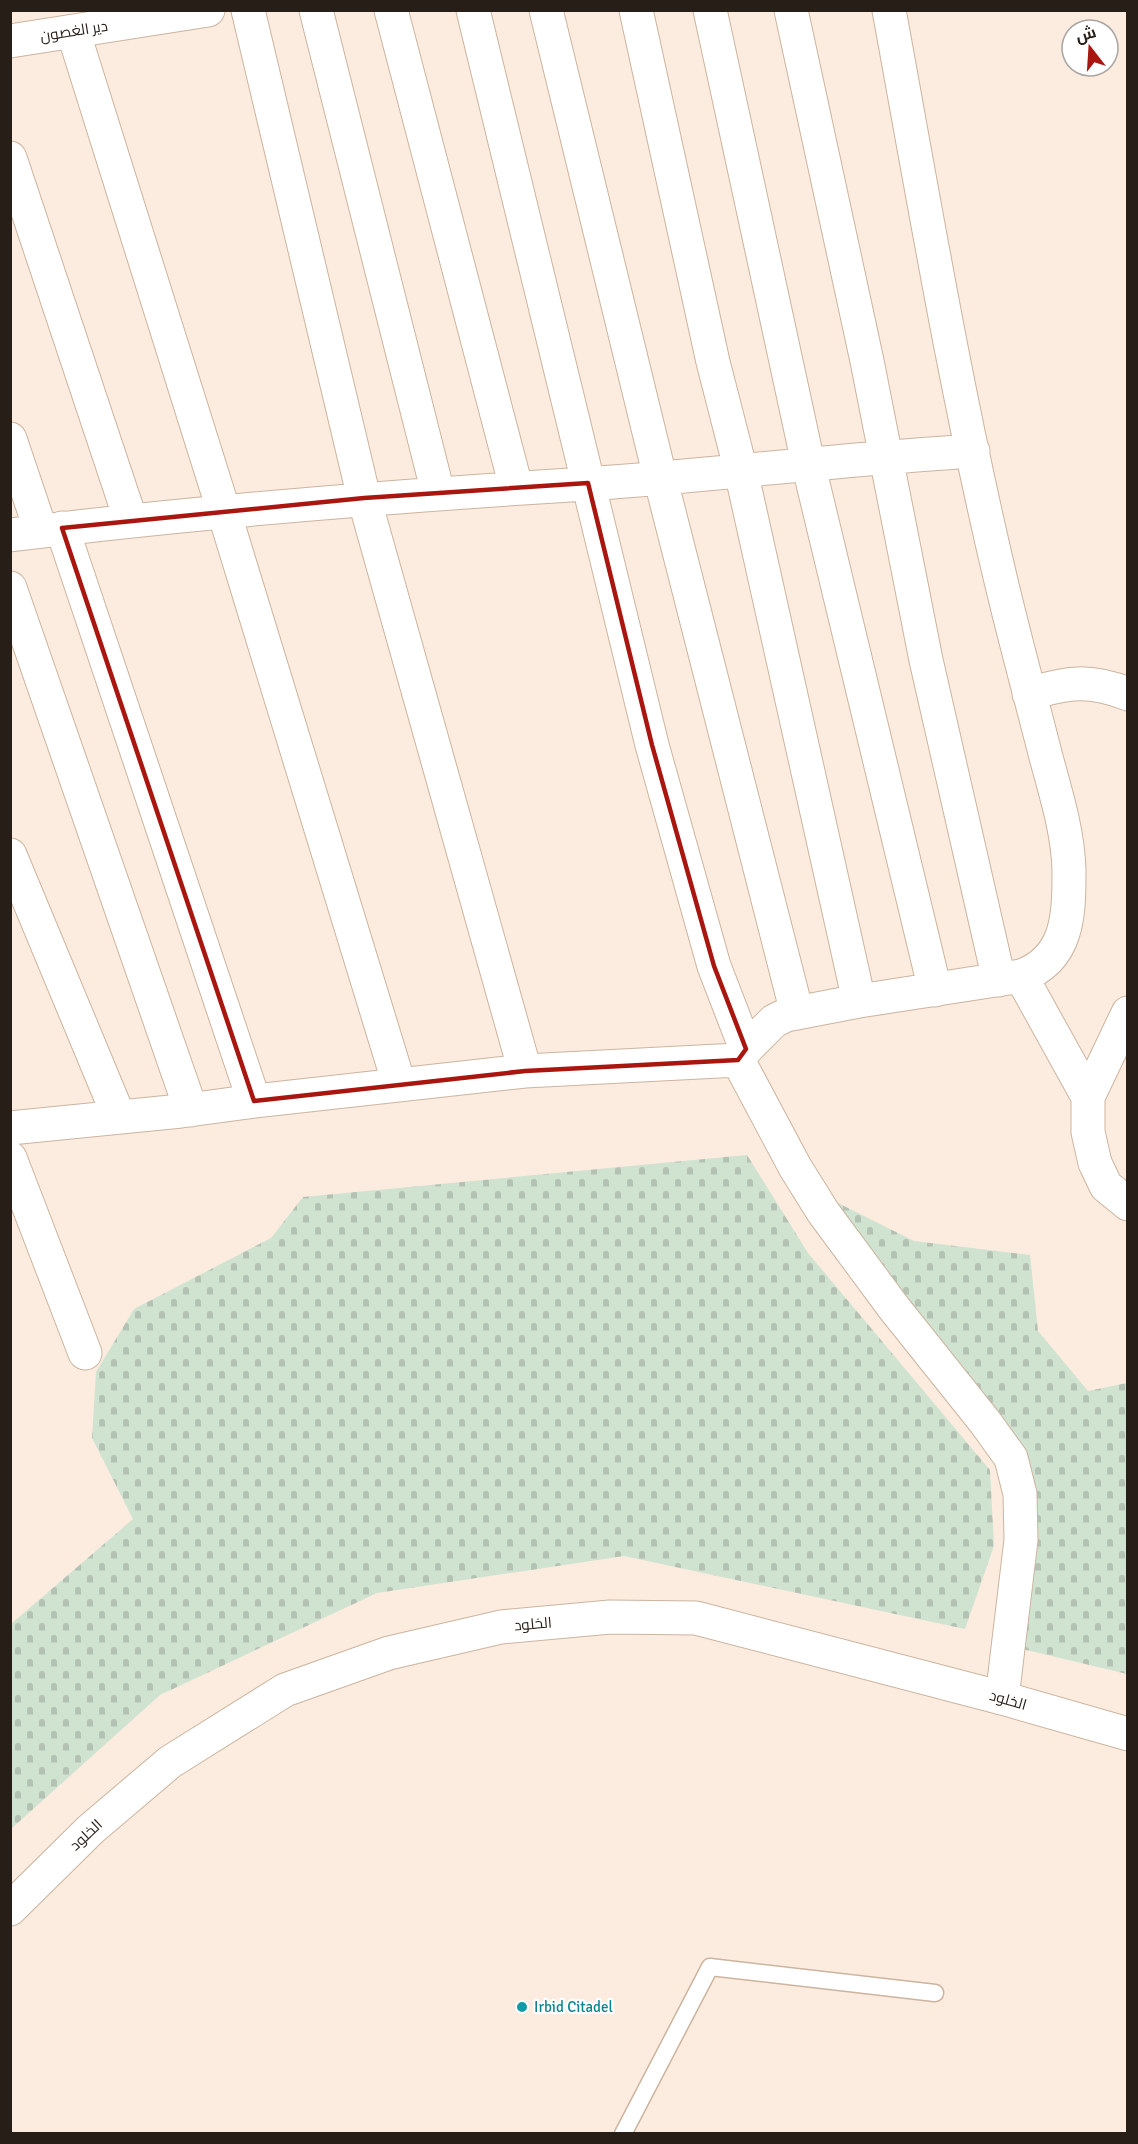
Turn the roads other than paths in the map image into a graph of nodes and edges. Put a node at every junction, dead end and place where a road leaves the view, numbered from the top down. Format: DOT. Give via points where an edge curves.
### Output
graph roads {
  1 [pos="208,10"];
  2 [pos="248,10"];
  3 [pos="316,10"];
  4 [pos="391,10"];
  5 [pos="473,10"];
  6 [pos="546,10"];
  7 [pos="636,10"];
  8 [pos="710,10"];
  9 [pos="790,10"];
  10 [pos="889,10"];
  11 [pos="73,31"];
  12 [pos="10,40"];
  13 [pos="10,158"];
  14 [pos="10,439"];
  15 [pos="973,451"];
  16 [pos="884,457"];
  17 [pos="808,463"];
  18 [pos="741,471"];
  19 [pos="660,477"];
  20 [pos="588,483"];
  21 [pos="516,487"];
  22 [pos="438,492"];
  23 [pos="364,498"];
  24 [pos="224,512"];
  25 [pos="131,521"];
  26 [pos="38,531"];
  27 [pos="10,588"];
  28 [pos="1029,694"];
  29 [pos="1128,694"];
  30 [pos="10,855"];
  31 [pos="1010,978"];
  32 [pos="935,990"];
  33 [pos="859,1001"];
  34 [pos="797,1013"];
  35 [pos="1128,1013"];
  36 [pos="742,1054"];
  37 [pos="525,1071"];
  38 [pos="399,1084"];
  39 [pos="1088,1097"];
  40 [pos="254,1101"];
  41 [pos="190,1110"];
  42 [pos="119,1117"];
  43 [pos="10,1128"];
  44 [pos="10,1158"];
  45 [pos="1128,1204"];
  46 [pos="85,1353"];
  47 [pos="1002,1698"];
  48 [pos="1128,1734"];
  49 [pos="10,1909"];
  50 [pos="935,1993"];
  51 [pos="623,2133"];
  1 -- 11 [label="street, دير الغصون"];
  2 -- 23 [label="street"];
  3 -- 22 [label="street"];
  4 -- 21 [label="street"];
  5 -- 20 [label="street"];
  6 -- 19 [label="street"];
  7 -- 18 [label="street" via="713,362"];
  8 -- 17 [label="street"];
  9 -- 16 [label="street" via="867,361"];
  10 -- 15 [label="street"];
  11 -- 12 [label="street, دير الغصون"];
  11 -- 24 [label="street"];
  13 -- 25 [label="street"];
  14 -- 26 [label="street"];
  15 -- 16 [label="street"];
  15 -- 28 [label="street"];
  16 -- 17 [label="street"];
  16 -- 31 [label="street" via="926,660"];
  17 -- 18 [label="street"];
  17 -- 32 [label="street"];
  18 -- 19 [label="street"];
  18 -- 33 [label="street"];
  19 -- 20 [label="street"];
  19 -- 34 [label="street"];
  20 -- 21 [label="street"];
  20 -- 36 [label="street" via="651,745"];
  21 -- 22 [label="street"];
  22 -- 23 [label="street"];
  23 -- 24 [label="street"];
  23 -- 37 [label="street"];
  24 -- 25 [label="street"];
  24 -- 38 [label="street"];
  25 -- 26 [label="street"];
  26 -- 40 [label="street"];
  27 -- 41 [label="street"];
  28 -- 29 [label="street" via="1077,682"];
  28 -- 31 [label="street" via="1064,824 1068,904 1063,938 1050,959 1034,972"];
  30 -- 42 [label="street"];
  31 -- 32 [label="street"];
  31 -- 39 [label="street"];
  32 -- 33 [label="street"];
  33 -- 34 [label="street"];
  34 -- 36 [label="street" via="774,1021"];
  35 -- 39 [label="street"];
  36 -- 37 [label="street"];
  36 -- 47 [label="street" via="795,1167 823,1212 1011,1458 1020,1494 1020,1540"];
  37 -- 38 [label="street"];
  38 -- 40 [label="street"];
  39 -- 45 [label="street" via="1088,1132 1095,1163 1106,1186"];
  40 -- 41 [label="street"];
  41 -- 42 [label="street"];
  42 -- 43 [label="street"];
  44 -- 46 [label="street"];
  47 -- 48 [label="street, الخلود"];
  47 -- 49 [label="street, الخلود" via="696,1618 610,1617 501,1627 389,1653 285,1690 170,1762 90,1830"];
  50 -- 51 [label="lane" via="710,1967"];
}
